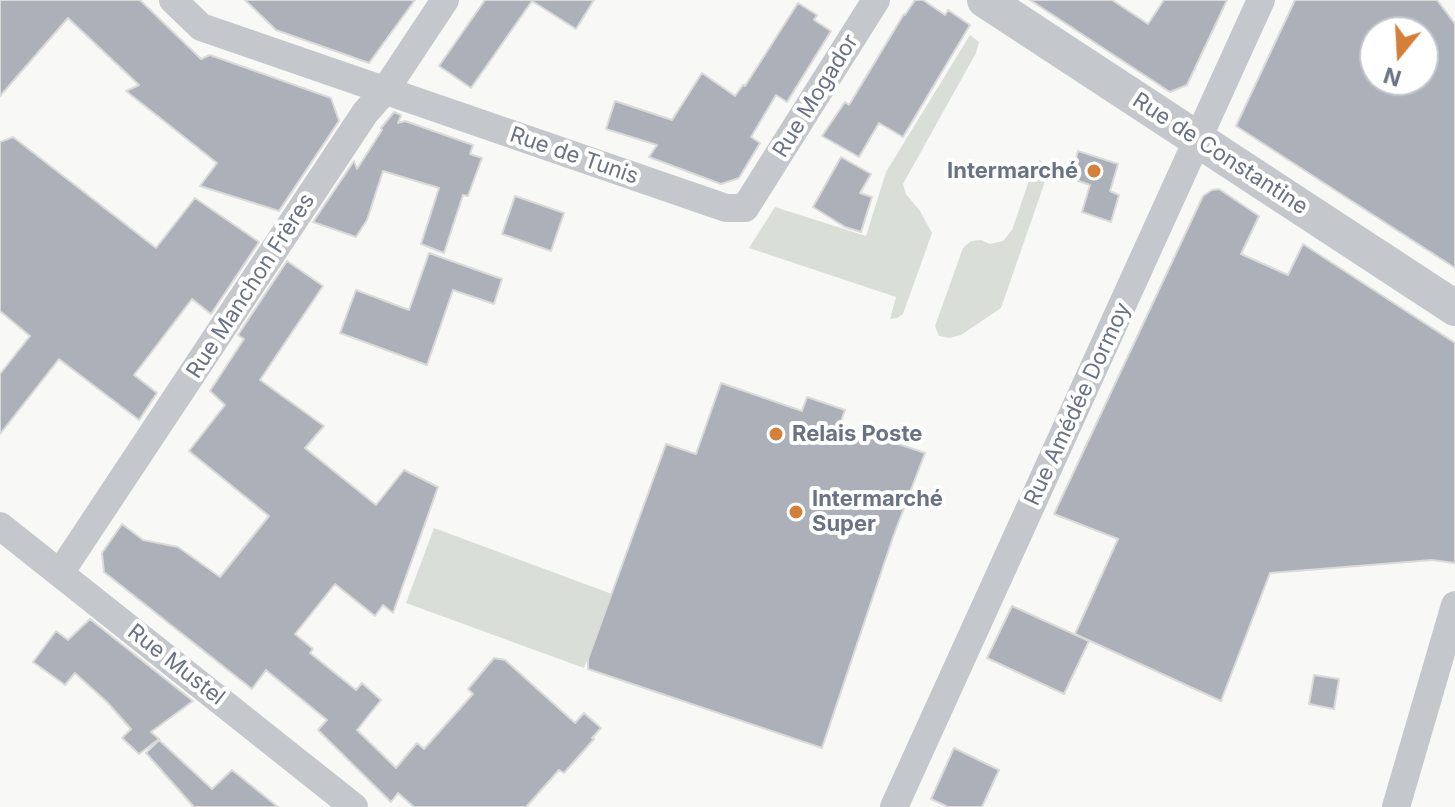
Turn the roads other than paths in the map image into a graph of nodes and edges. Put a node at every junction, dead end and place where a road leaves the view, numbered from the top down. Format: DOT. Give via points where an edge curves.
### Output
graph roads {
  1 [pos="173,0"];
  2 [pos="445,0"];
  3 [pos="876,0"];
  4 [pos="985,0"];
  5 [pos="1261,0"];
  6 [pos="386,89"];
  7 [pos="1198,139"];
  8 [pos="756,192"];
  9 [pos="1455,308"];
  10 [pos="0,526"];
  11 [pos="60,573"];
  12 [pos="1455,605"];
  13 [pos="352,806"];
  14 [pos="894,807"];
  15 [pos="1396,807"];
  1 -- 6 [label="street" via="201,27"];
  2 -- 6 [label="street, Rue Manchon Frères"];
  3 -- 8 [label="street, Rue Mogador"];
  4 -- 7 [label="street, Rue de Constantine"];
  5 -- 7 [label="street, Rue Amédée Dormoy"];
  6 -- 8 [label="street, Rue de Tunis" via="726,208 745,208"];
  6 -- 11 [label="street, Rue Manchon Frères" via="365,113"];
  7 -- 9 [label="street, Rue de Constantine"];
  7 -- 14 [label="street, Rue Amédée Dormoy"];
  10 -- 11 [label="street, Rue Mustel"];
  11 -- 13 [label="street, Rue Mustel"];
  12 -- 15 [label="street"];
}
